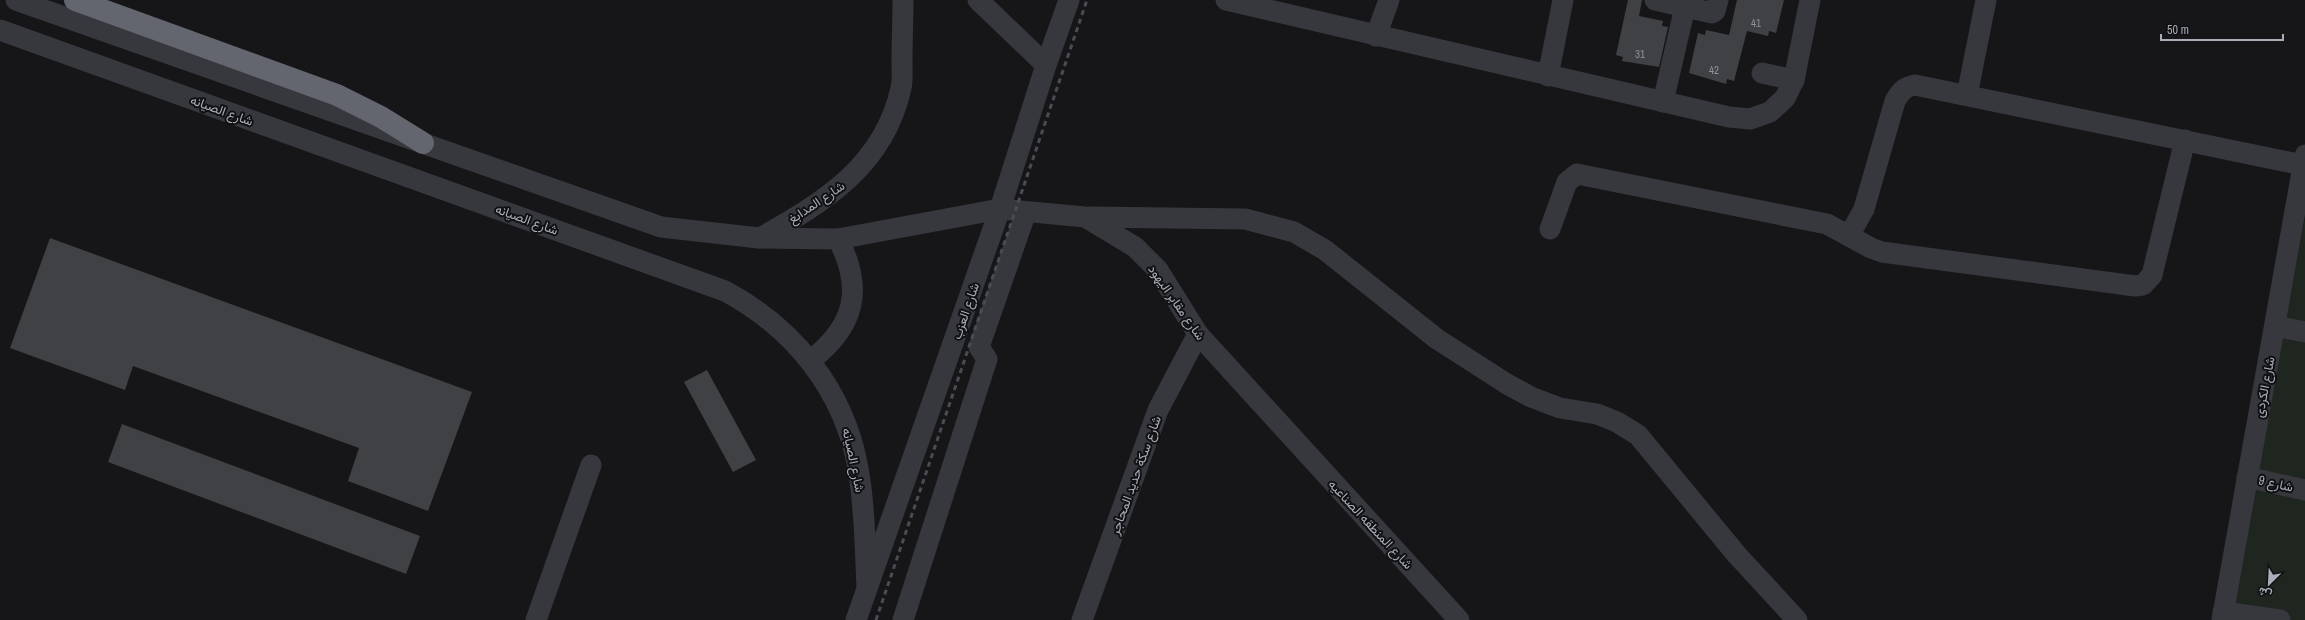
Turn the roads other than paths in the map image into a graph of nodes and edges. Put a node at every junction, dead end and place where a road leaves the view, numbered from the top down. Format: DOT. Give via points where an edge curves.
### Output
graph roads {
  1 [pos="16,0"];
  2 [pos="75,0"];
  3 [pos="903,0"];
  4 [pos="978,0"];
  5 [pos="1069,0"];
  6 [pos="1226,0"];
  7 [pos="1388,0"];
  8 [pos="1563,0"];
  9 [pos="1655,0"];
  10 [pos="1718,0"];
  11 [pos="1810,0"];
  12 [pos="1986,0"];
  13 [pos="1259,4"];
  14 [pos="1685,7"];
  15 [pos="0,30"];
  16 [pos="1376,36"];
  17 [pos="1046,65"];
  18 [pos="1762,73"];
  19 [pos="1548,76"];
  20 [pos="1794,80"];
  21 [pos="1967,95"];
  22 [pos="1663,102"];
  23 [pos="2185,140"];
  24 [pos="423,143"];
  25 [pos="2303,172"];
  26 [pos="1000,210"];
  27 [pos="1026,212"];
  28 [pos="1085,217"];
  29 [pos="1550,229"];
  30 [pos="1849,236"];
  31 [pos="759,238"];
  32 [pos="838,239"];
  33 [pos="2275,326"];
  34 [pos="2305,332"];
  35 [pos="1198,334"];
  36 [pos="811,360"];
  37 [pos="1283,429"];
  38 [pos="591,464"];
  39 [pos="2247,477"];
  40 [pos="2305,490"];
  41 [pos="867,586"];
  42 [pos="2222,616"];
  43 [pos="536,620"];
  44 [pos="856,620"];
  45 [pos="903,620"];
  46 [pos="1082,620"];
  47 [pos="1459,620"];
  48 [pos="1797,620"];
  49 [pos="2280,620"];
  1 -- 24 [label="street"];
  2 -- 24 [label="highway" via="337,95 381,117"];
  3 -- 31 [label="street, شارع المدابغ" via="901,87 882,136 860,167 833,193"];
  4 -- 17 [label="street"];
  5 -- 17 [label="street, شارع العزب"];
  6 -- 13 [label="street"];
  7 -- 16 [label="street"];
  8 -- 19 [label="street"];
  9 -- 14 [label="street"];
  10 -- 14 [label="street" via="1712,13"];
  11 -- 20 [label="street"];
  12 -- 21 [label="street"];
  13 -- 16 [label="street"];
  14 -- 22 [label="street"];
  15 -- 36 [label="street, شارع الصيانه" via="724,291 768,318"];
  16 -- 19 [label="street"];
  17 -- 26 [label="street, شارع العزب"];
  18 -- 20 [label="street"];
  19 -- 22 [label="street"];
  20 -- 22 [label="street" via="1785,98 1770,112 1750,119 1729,117"];
  21 -- 23 [label="street"];
  21 -- 30 [label="street" via="1915,85 1907,86 1900,91 1895,100 1864,209"];
  23 -- 25 [label="street"];
  23 -- 30 [label="street" via="2152,275 2143,285 1882,252"];
  24 -- 31 [label="street" via="661,227"];
  25 -- 33 [label="street, شارع الكردى"];
  26 -- 27 [label="street, شارع مقابر اليهود"];
  26 -- 32 [label="street"];
  26 -- 41 [label="street, شارع العزب"];
  27 -- 28 [label="street, شارع مقابر اليهود"];
  27 -- 45 [label="street" via="979,347 987,359"];
  28 -- 35 [label="street, شارع مقابر اليهود" via="1135,247 1158,270"];
  28 -- 48 [label="street" via="1245,219 1274,225 1307,239 1325,250 1437,339 1501,381 1530,397 1560,408 1597,414 1638,434 1737,554"];
  29 -- 30 [label="street" via="1567,182 1578,174 1827,224"];
  31 -- 32 [label="street"];
  32 -- 36 [label="street" via="848,260 853,282 851,306 843,327 829,346"];
  33 -- 34 [label="street"];
  33 -- 39 [label="street, شارع الكردى"];
  35 -- 37 [label="street, شارع مقابر اليهود"];
  35 -- 46 [label="street, شارع سكة حديد المحاجر" via="1158,410"];
  36 -- 41 [label="street, شارع الصيانه" via="835,400 853,445 861,493"];
  37 -- 47 [label="street, شارع المنطقه الصناعيه"];
  38 -- 43 [label="street"];
  39 -- 40 [label="street, شارع 9"];
  39 -- 42 [label="street, شارع الكردى"];
  41 -- 44 [label="street, شارع العزب"];
  42 -- 49 [label="street"];
}
